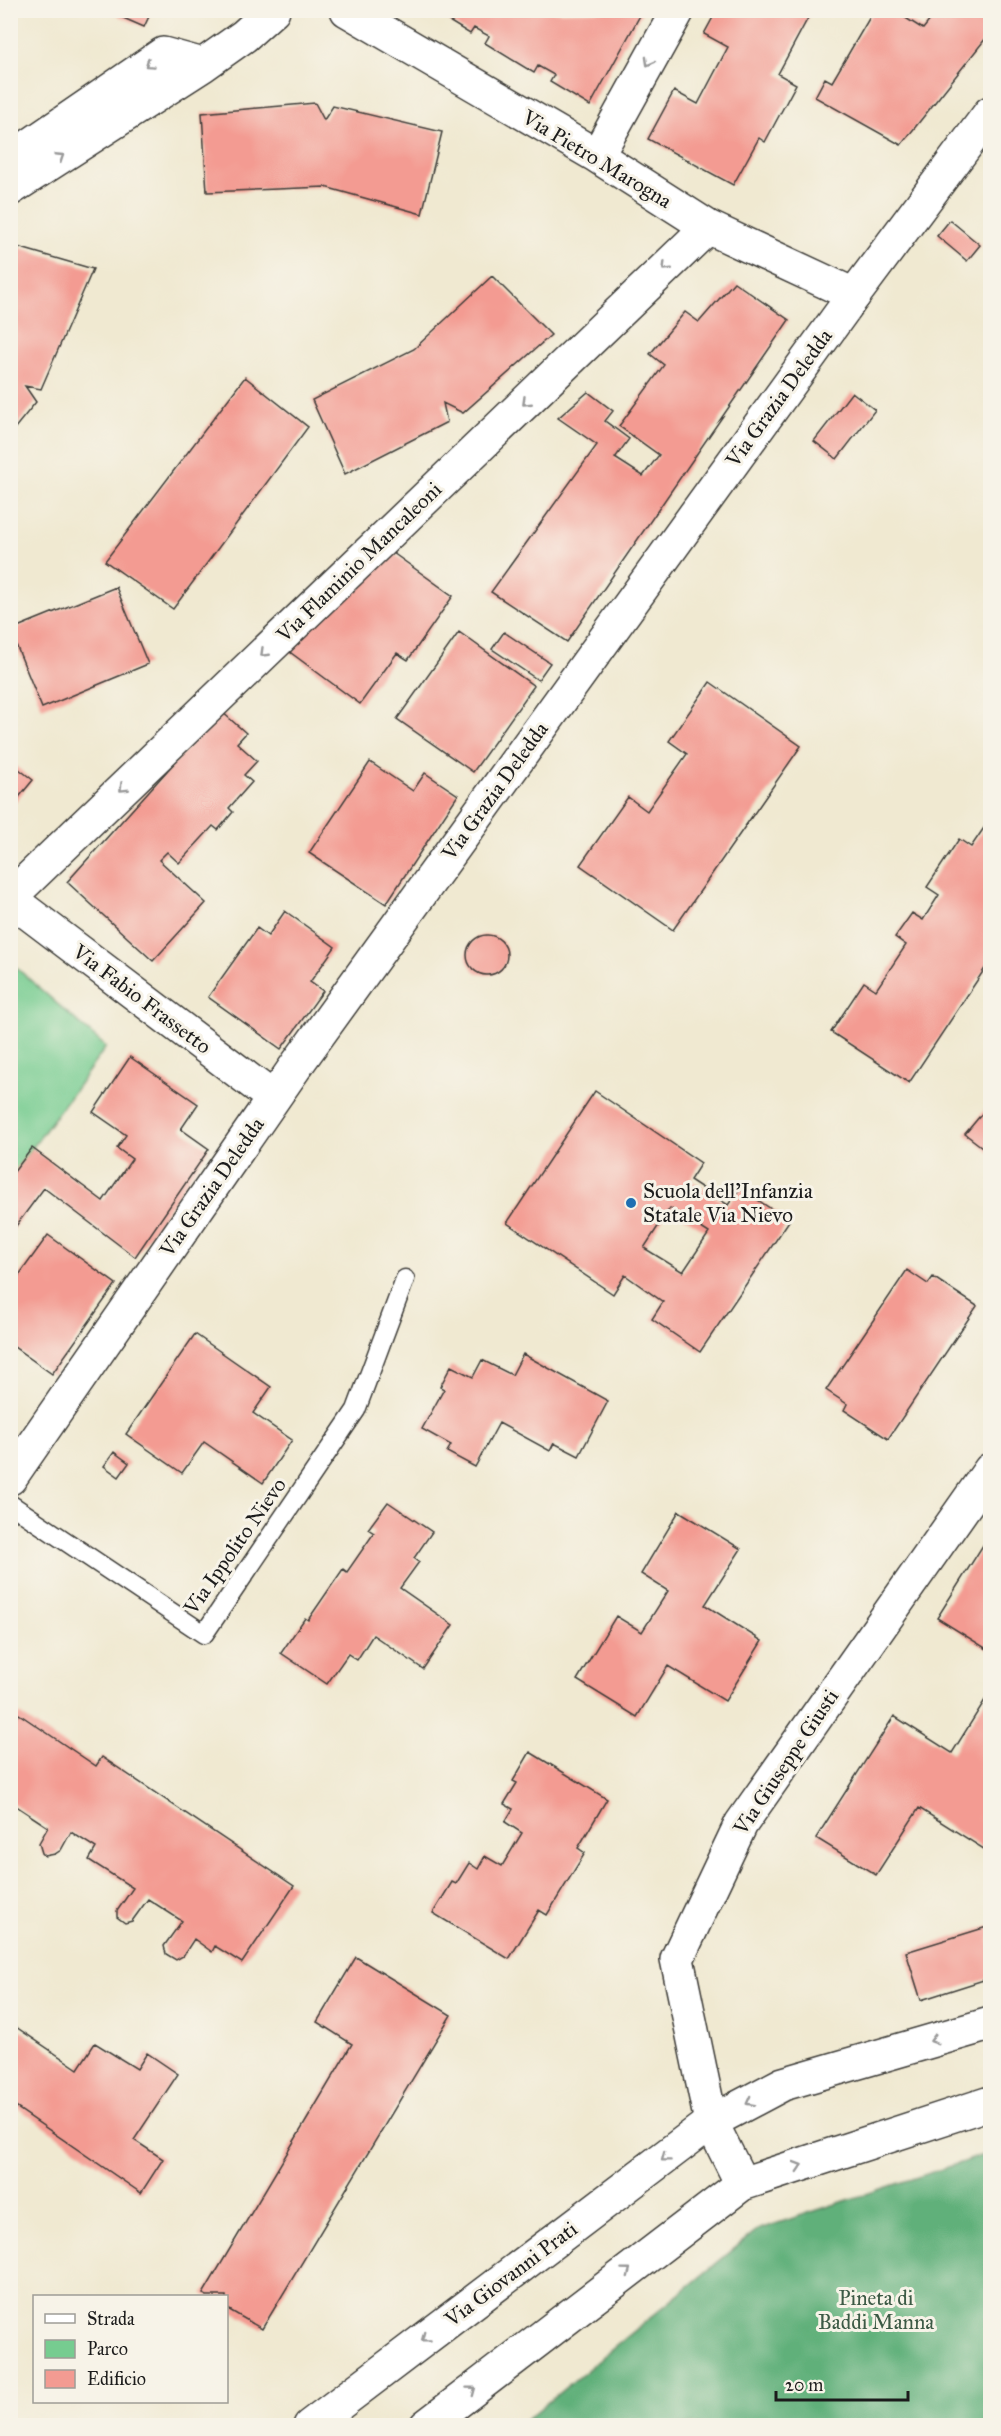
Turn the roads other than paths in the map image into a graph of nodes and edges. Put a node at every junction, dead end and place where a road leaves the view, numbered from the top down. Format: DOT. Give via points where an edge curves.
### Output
graph roads {
  1 [pos="273,10"];
  2 [pos="347,10"];
  3 [pos="678,10"];
  4 [pos="203,65"];
  5 [pos="990,113"];
  6 [pos="597,156"];
  7 [pos="10,159"];
  8 [pos="10,189"];
  9 [pos="708,226"];
  10 [pos="854,295"];
  11 [pos="10,898"];
  12 [pos="273,1098"];
  13 [pos="405,1279"];
  14 [pos="990,1470"];
  15 [pos="10,1478"];
  16 [pos="10,1504"];
  17 [pos="990,2024"];
  18 [pos="990,2103"];
  19 [pos="711,2122"];
  20 [pos="742,2184"];
  21 [pos="310,2426"];
  22 [pos="426,2426"];
  1 -- 4 [label="street"];
  2 -- 6 [label="street, Via Pietro Marogna"];
  3 -- 6 [label="street, one-way"];
  4 -- 7 [label="street, one-way" via="163,54"];
  8 -- 4 [label="street, one-way"];
  5 -- 10 [label="street, Via Grazia Deledda"];
  6 -- 9 [label="street, Via Pietro Marogna"];
  9 -- 10 [label="street, Via Pietro Marogna"];
  9 -- 11 [label="street, Via Flaminio Mancaleoni, one-way"];
  10 -- 12 [label="street, Via Grazia Deledda"];
  11 -- 12 [label="street, Via Fabio Frassetto"];
  12 -- 15 [label="street, Via Grazia Deledda"];
  13 -- 16 [label="lane, Via Ippolito Nievo" via="356,1410 204,1634"];
  14 -- 19 [label="street, Via Giuseppe Giusti" via="741,1824 677,1959"];
  17 -- 19 [label="street, Via Giovanni Prati, one-way" via="783,2084"];
  20 -- 18 [label="street, one-way"];
  19 -- 20 [label="street"];
  19 -- 21 [label="street, Via Giovanni Prati, one-way"];
  22 -- 20 [label="street, one-way"];
}
